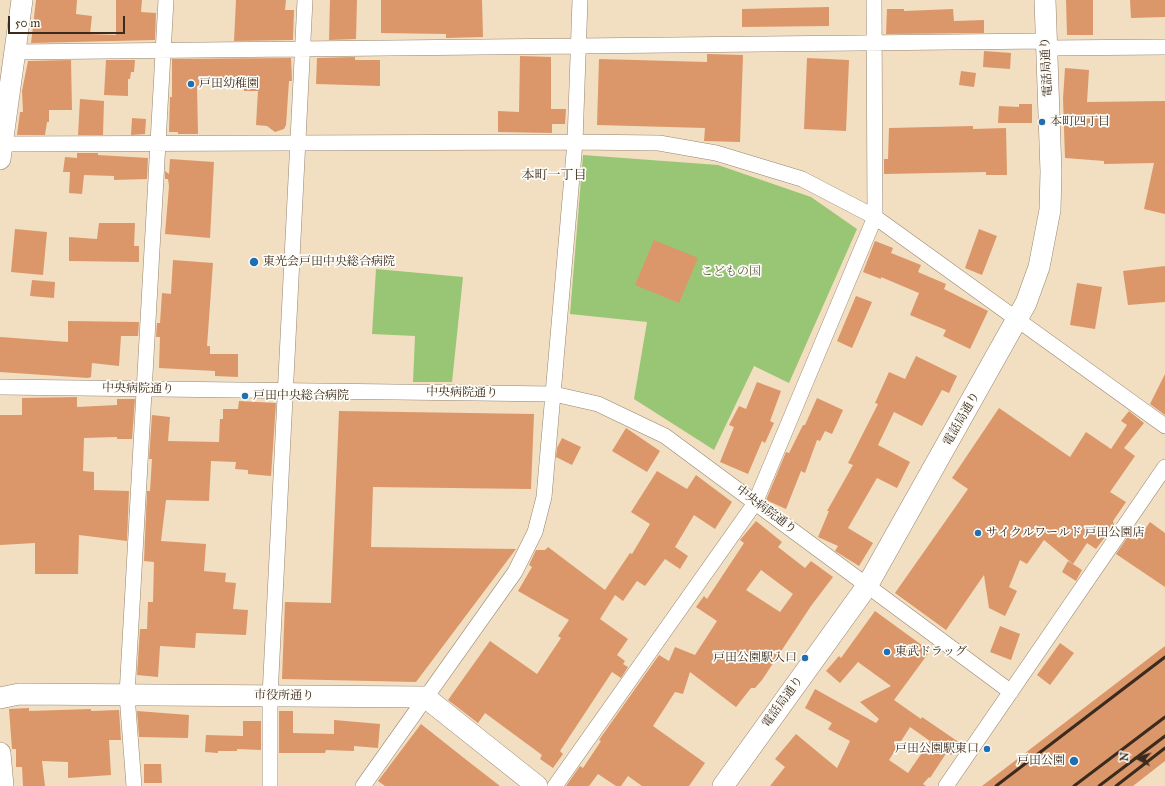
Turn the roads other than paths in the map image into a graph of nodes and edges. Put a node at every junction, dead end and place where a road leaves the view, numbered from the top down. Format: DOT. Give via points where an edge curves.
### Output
graph roads {
  1 [pos="22,0"];
  2 [pos="166,0"];
  3 [pos="305,0"];
  4 [pos="580,0"];
  5 [pos="874,0"];
  6 [pos="1045,0"];
  7 [pos="874,44"];
  8 [pos="1046,44"];
  9 [pos="579,46"];
  10 [pos="1165,47"];
  11 [pos="303,50"];
  12 [pos="15,52"];
  13 [pos="163,52"];
  14 [pos="575,142"];
  15 [pos="158,143"];
  16 [pos="298,143"];
  17 [pos="1,149"];
  18 [pos="875,216"];
  19 [pos="1018,320"];
  20 [pos="0,388"];
  21 [pos="144,390"];
  22 [pos="286,391"];
  23 [pos="554,394"];
  24 [pos="1165,426"];
  25 [pos="1165,467"];
  26 [pos="755,503"];
  27 [pos="867,586"];
  28 [pos="1011,692"];
  29 [pos="127,695"];
  30 [pos="270,696"];
  31 [pos="425,697"];
  32 [pos="0,698"];
  33 [pos="0,752"];
  34 [pos="3,786"];
  35 [pos="134,786"];
  36 [pos="270,786"];
  37 [pos="363,786"];
  38 [pos="537,786"];
  39 [pos="555,786"];
  40 [pos="723,786"];
  41 [pos="946,786"];
  1 -- 12 [label="street"];
  2 -- 13 [label="street"];
  3 -- 11 [label="street"];
  4 -- 9 [label="street"];
  5 -- 7 [label="street"];
  6 -- 8 [label="street, 電話局通り"];
  7 -- 8 [label="street"];
  7 -- 9 [label="street"];
  7 -- 18 [label="street"];
  8 -- 10 [label="street"];
  8 -- 19 [label="street, 電話局通り" via="1050,210 1039,267"];
  9 -- 11 [label="street"];
  9 -- 14 [label="street"];
  11 -- 13 [label="street"];
  11 -- 16 [label="street"];
  12 -- 13 [label="street"];
  12 -- 17 [label="street"];
  13 -- 15 [label="street"];
  14 -- 16 [label="street"];
  14 -- 18 [label="street" via="659,144 716,152 802,178"];
  14 -- 23 [label="street"];
  15 -- 16 [label="street"];
  15 -- 17 [label="street"];
  15 -- 21 [label="street"];
  16 -- 22 [label="street"];
  18 -- 19 [label="street"];
  18 -- 26 [label="street"];
  19 -- 24 [label="street"];
  19 -- 27 [label="street, 電話局通り"];
  20 -- 21 [label="street, 中央病院通り"];
  21 -- 22 [label="street, 中央病院通り"];
  21 -- 29 [label="street"];
  22 -- 23 [label="street, 中央病院通り"];
  22 -- 30 [label="street"];
  23 -- 26 [label="street, 中央病院通り" via="598,404 665,436"];
  23 -- 31 [label="street" via="544,497 535,532 515,572"];
  25 -- 28 [label="street"];
  26 -- 27 [label="street, 中央病院通り"];
  26 -- 39 [label="street"];
  27 -- 28 [label="street, 中央病院通り"];
  27 -- 40 [label="street, 電話局通り"];
  28 -- 41 [label="street"];
  29 -- 30 [label="street, 市役所通り"];
  29 -- 32 [label="street, 市役所通り" via="19,694"];
  29 -- 35 [label="street"];
  30 -- 31 [label="street, 市役所通り"];
  30 -- 36 [label="street"];
  31 -- 37 [label="street"];
  31 -- 38 [label="street"];
  33 -- 34 [label="street"];
}
